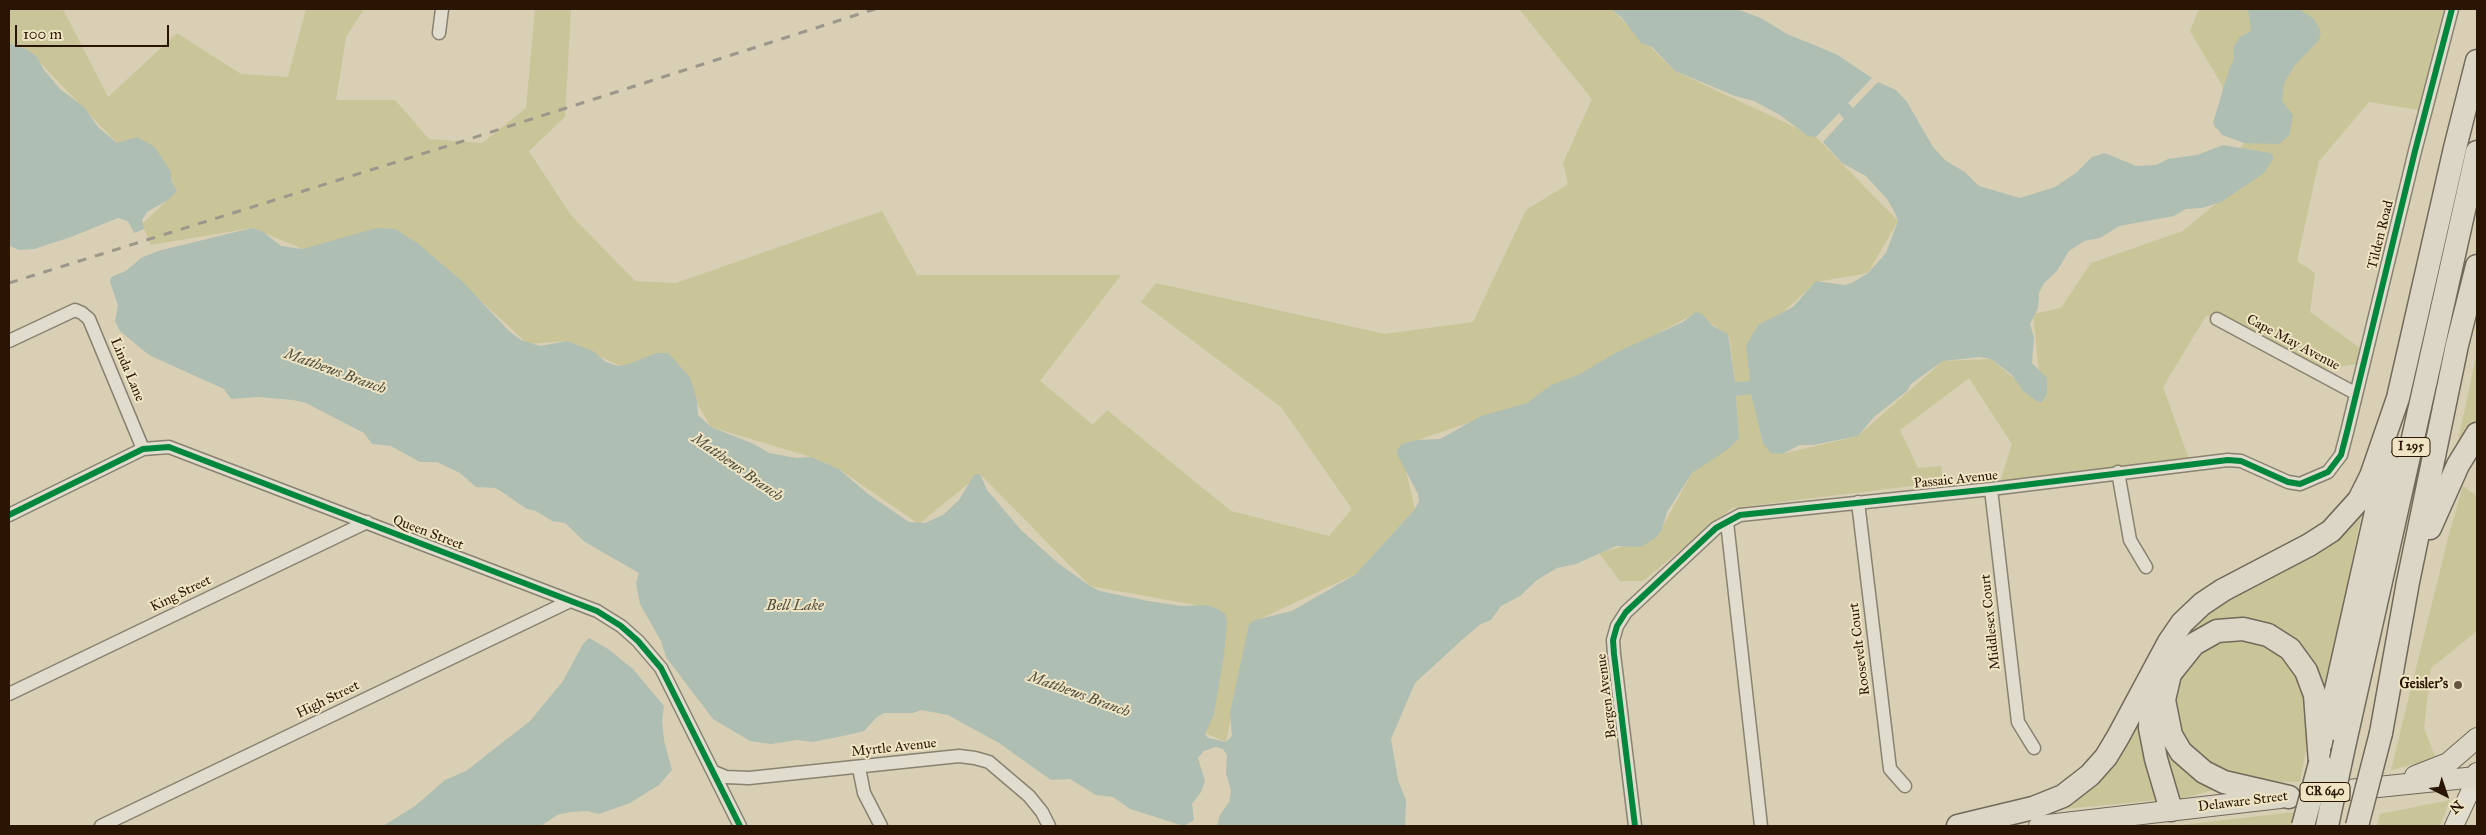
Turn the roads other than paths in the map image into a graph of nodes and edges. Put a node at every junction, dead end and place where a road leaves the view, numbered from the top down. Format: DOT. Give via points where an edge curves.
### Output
graph roads {
  1 [pos="442,9"];
  2 [pos="2452,9"];
  3 [pos="439,33"];
  4 [pos="2477,62"];
  5 [pos="2477,152"];
  6 [pos="2477,266"];
  7 [pos="2217,319"];
  8 [pos="9,341"];
  9 [pos="2356,393"];
  10 [pos="2396,408"];
  11 [pos="2477,434"];
  12 [pos="143,449"];
  13 [pos="2333,466"];
  14 [pos="2118,472"];
  15 [pos="1992,489"];
  16 [pos="1858,502"];
  17 [pos="9,515"];
  18 [pos="366,522"];
  19 [pos="1727,522"];
  20 [pos="2146,567"];
  21 [pos="2408,582"];
  22 [pos="568,602"];
  23 [pos="2153,673"];
  24 [pos="9,694"];
  25 [pos="2477,738"];
  26 [pos="2034,748"];
  27 [pos="2320,763"];
  28 [pos="859,768"];
  29 [pos="714,772"];
  30 [pos="2477,775"];
  31 [pos="2392,785"];
  32 [pos="1905,786"];
  33 [pos="2289,796"];
  34 [pos="2171,810"];
  35 [pos="101,826"];
  36 [pos="740,826"];
  37 [pos="881,826"];
  38 [pos="1049,826"];
  39 [pos="1635,826"];
  40 [pos="1761,826"];
  41 [pos="1958,826"];
  42 [pos="2038,826"];
  43 [pos="2303,826"];
  44 [pos="2327,826"];
  45 [pos="2357,826"];
  46 [pos="2454,826"];
  1 -- 3 [label="street"];
  2 -- 9 [label="street, Tilden Road"];
  4 -- 10 [label="highway" via="2454,148"];
  5 -- 44 [label="highway, I 295, bridge"];
  6 -- 21 [label="highway, I 295" via="2457,345"];
  7 -- 9 [label="street, Cape May Avenue"];
  8 -- 12 [label="street, Linda Lane" via="75,310 89,319"];
  9 -- 13 [label="street, Tilden Road" via="2341,455"];
  10 -- 23 [label="highway" via="2371,476 2345,518 2309,545 2202,604 2173,636"];
  10 -- 27 [label="highway"];
  11 -- 21 [label="highway" via="2444,494"];
  12 -- 17 [label="street, Queen Street"];
  12 -- 18 [label="street, Queen Street" via="169,447"];
  13 -- 14 [label="street, Passaic Avenue" via="2318,478 2300,484 2241,461 2228,460"];
  14 -- 15 [label="street, Passaic Avenue"];
  14 -- 20 [label="street" via="2130,540"];
  15 -- 16 [label="street, Passaic Avenue"];
  15 -- 26 [label="street, Middlesex Court" via="2018,722"];
  16 -- 19 [label="street, Passaic Avenue" via="1740,515"];
  16 -- 32 [label="street, Roosevelt Court" via="1890,769"];
  18 -- 22 [label="street, Queen Street"];
  18 -- 24 [label="street, King Street"];
  19 -- 39 [label="street, Bergen Avenue" via="1716,528 1626,612 1617,626 1614,654"];
  19 -- 40 [label="street"];
  21 -- 45 [label="highway, I 295, bridge" via="2381,732"];
  22 -- 29 [label="street, Queen Street" via="597,611 638,641 661,668"];
  22 -- 35 [label="street, High Street"];
  23 -- 34 [label="highway" via="2150,728"];
  23 -- 41 [label="highway" via="2110,750 2090,775 2063,796 2033,808"];
  25 -- 31 [label="main road" via="2448,763"];
  27 -- 33 [label="highway" via="2315,695 2306,671 2290,649 2256,631 2230,629 2205,636 2182,657 2170,674 2164,700 2171,734 2181,752 2204,772 2224,782"];
  27 -- 43 [label="highway, bridge"];
  28 -- 29 [label="street, Myrtle Avenue" via="749,778 726,777"];
  28 -- 37 [label="street" via="864,793"];
  28 -- 38 [label="street, Myrtle Avenue" via="959,756 989,762 1029,796"];
  29 -- 36 [label="street, Queen Street"];
  30 -- 31 [label="main road, Delaware Street / CR 640"];
  30 -- 46 [label="main road"];
  31 -- 33 [label="main road, Delaware Street / CR 640"];
  33 -- 34 [label="main road, Delaware Street / CR 640"];
  34 -- 42 [label="main road, Delaware Street / CR 640"];
}
